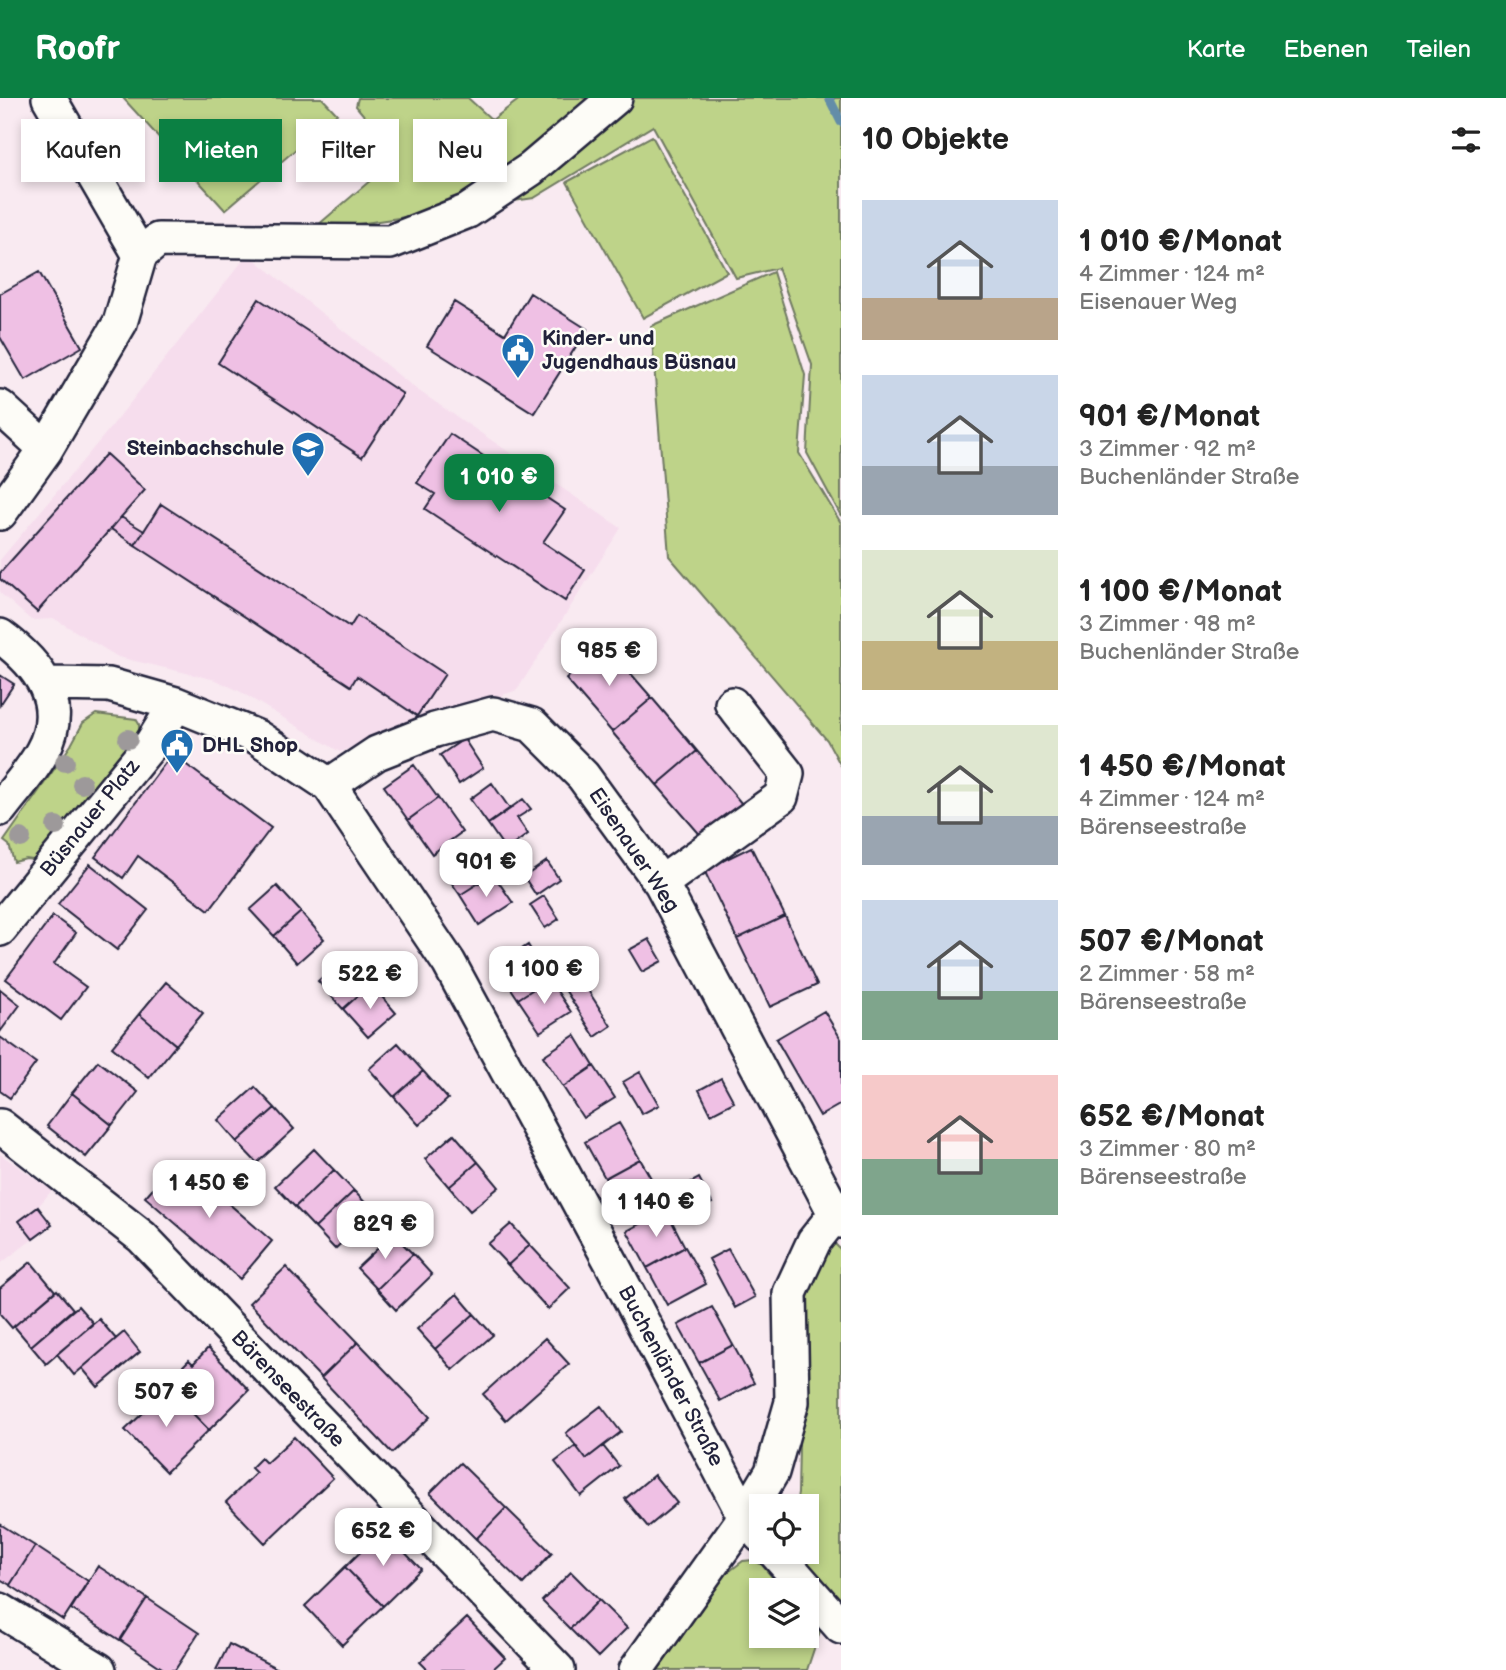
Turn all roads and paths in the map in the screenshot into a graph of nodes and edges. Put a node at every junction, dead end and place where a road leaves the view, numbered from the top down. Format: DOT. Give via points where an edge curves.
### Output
graph roads {
  1 [pos="49,98"];
  2 [pos="615,98"];
  3 [pos="140,255"];
  4 [pos="0,407"];
  5 [pos="46,449"];
  6 [pos="0,513"];
  7 [pos="0,636"];
  8 [pos="46,684"];
  9 [pos="176,704"];
  10 [pos="733,704"];
  11 [pos="329,785"];
  12 [pos="0,809"];
  13 [pos="661,883"];
  14 [pos="0,929"];
  15 [pos="0,1126"];
  16 [pos="839,1214"];
  17 [pos="764,1494"];
  18 [pos="749,1519"];
  19 [pos="749,1531"];
  20 [pos="786,1564"];
  21 [pos="0,1610"];
  22 [pos="841,1627"];
  23 [pos="99,1670"];
  24 [pos="558,1670"];
  25 [pos="636,1670"];
  1 -- 3 [label="street"];
  2 -- 3 [label="street" via="531,169 468,211 390,242 159,240"];
  3 -- 5 [label="street" via="120,323"];
  4 -- 5 [label="street"];
  5 -- 6 [label="street"];
  7 -- 8 [label="street" via="19,650"];
  8 -- 9 [label="street, Buchenländer Straße" via="108,685"];
  8 -- 12 [label="street" via="53,715 44,750"];
  9 -- 11 [label="street, Buchenländer Straße" via="257,737"];
  9 -- 14 [label="street, Büsnauer Platz" via="152,743"];
  10 -- 13 [label="street" via="786,774 781,797"];
  11 -- 13 [label="street, Eisenauer Weg" via="377,753 435,730 493,714 532,725 583,776"];
  11 -- 18 [label="street, Buchenländer Straße" via="449,964"];
  13 -- 16 [label="street, Eisenauer Weg"];
  15 -- 24 [label="street, Bärenseestraße" via="142,1237"];
  16 -- 17 [label="street" via="814,1241 790,1293 792,1402"];
  19 -- 25 [label="street"];
  20 -- 22 [label="street"];
  21 -- 23 [label="street"];
}
